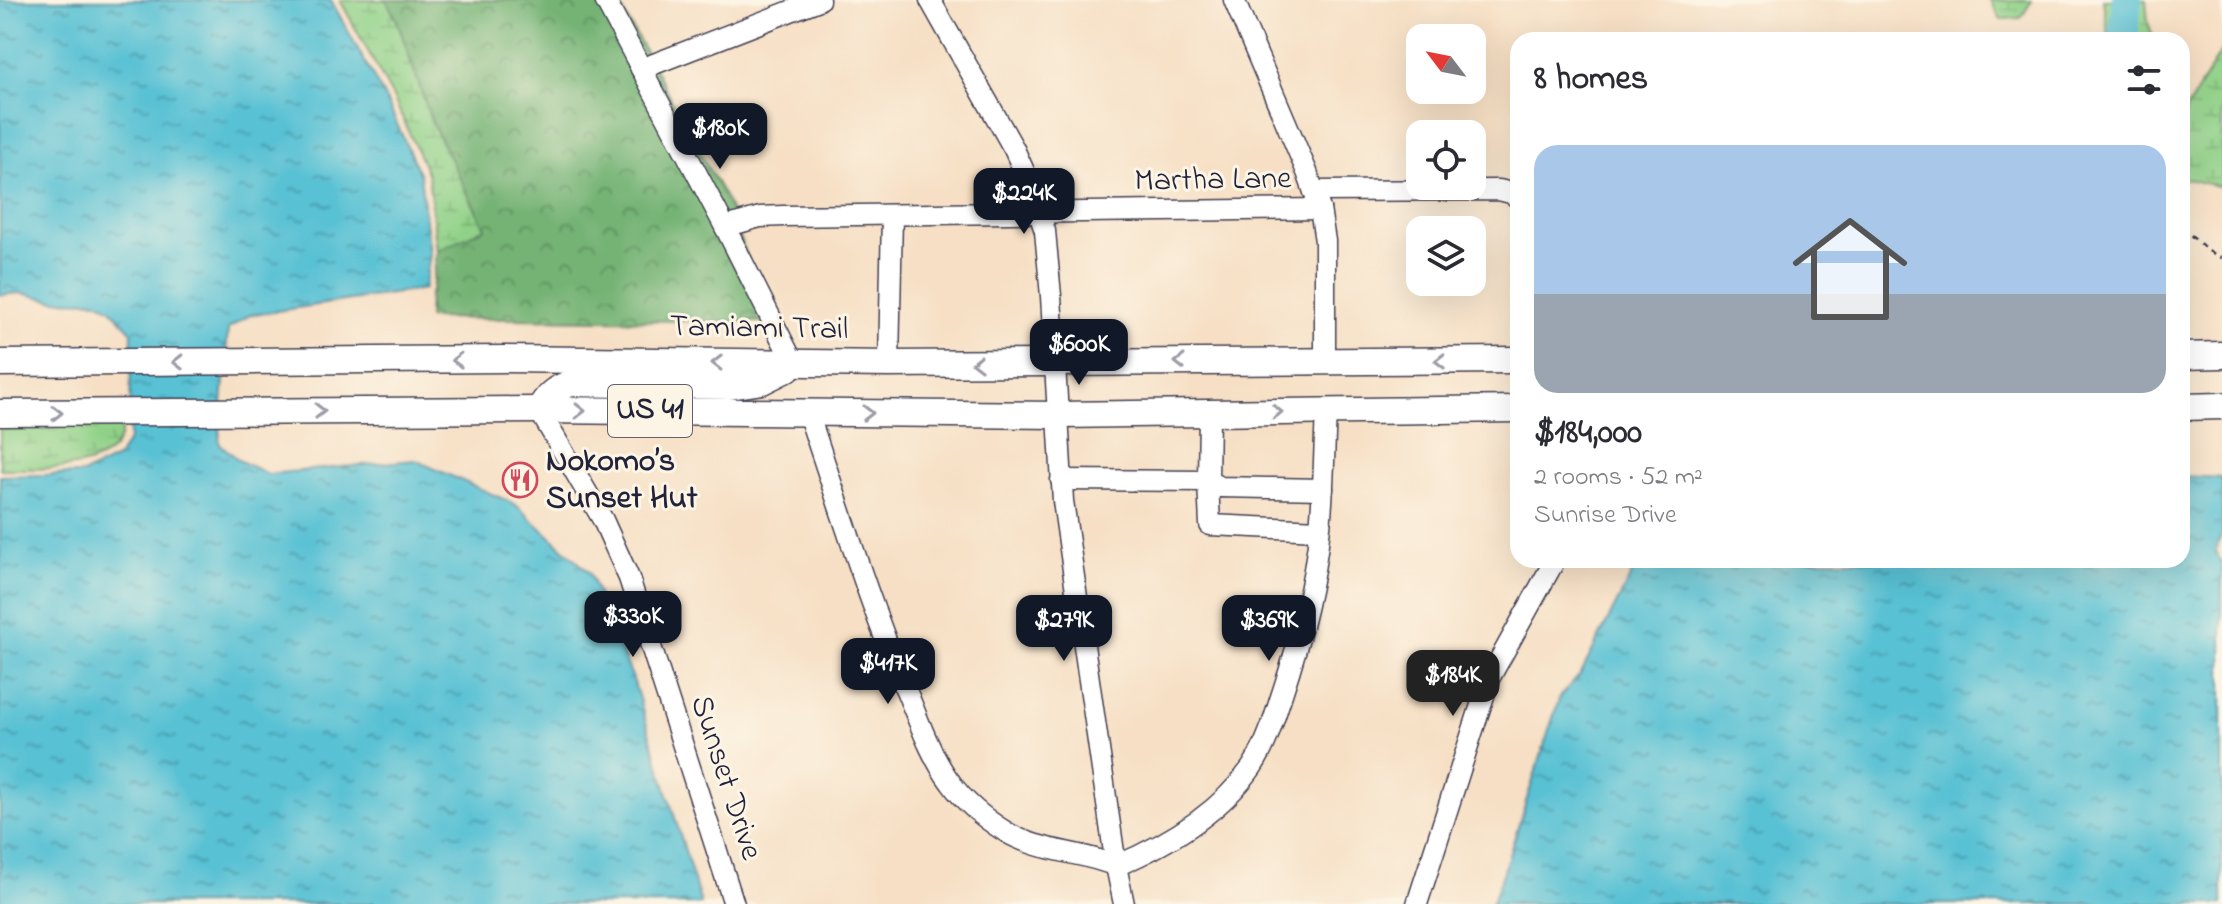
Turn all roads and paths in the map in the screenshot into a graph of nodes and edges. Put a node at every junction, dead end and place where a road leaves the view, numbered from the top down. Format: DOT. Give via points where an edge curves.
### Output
graph roads {
  1 [pos="605,0"];
  2 [pos="819,0"];
  3 [pos="930,0"];
  4 [pos="1234,0"];
  5 [pos="641,69"];
  6 [pos="1510,193"];
  7 [pos="1317,200"];
  8 [pos="1040,213"];
  9 [pos="892,215"];
  10 [pos="725,227"];
  11 [pos="2190,234"];
  12 [pos="2222,258"];
  13 [pos="2222,355"];
  14 [pos="2190,356"];
  15 [pos="1510,360"];
  16 [pos="1325,362"];
  17 [pos="0,363"];
  18 [pos="1055,363"];
  19 [pos="794,364"];
  20 [pos="889,364"];
  21 [pos="2222,406"];
  22 [pos="2190,407"];
  23 [pos="1510,409"];
  24 [pos="539,410"];
  25 [pos="1326,412"];
  26 [pos="0,413"];
  27 [pos="808,413"];
  28 [pos="1209,413"];
  29 [pos="1059,415"];
  30 [pos="1061,480"];
  31 [pos="1208,481"];
  32 [pos="1323,489"];
  33 [pos="1319,530"];
  34 [pos="1551,568"];
  35 [pos="1116,866"];
  36 [pos="734,904"];
  37 [pos="1124,904"];
  38 [pos="1417,904"];
  1 -- 5 [label="street"];
  2 -- 5 [label="street"];
  3 -- 8 [label="street" via="1014,149"];
  4 -- 7 [label="street"];
  5 -- 10 [label="street"];
  6 -- 7 [label="street, Martha Lane"];
  7 -- 8 [label="street, Martha Lane"];
  7 -- 16 [label="street" via="1325,241"];
  8 -- 9 [label="street, Martha Lane"];
  8 -- 18 [label="street" via="1048,250"];
  9 -- 10 [label="street, Martha Lane" via="760,217"];
  9 -- 20 [label="street"];
  10 -- 19 [label="street"];
  11 -- 12 [label="path"];
  13 -- 14 [label="main road"];
  15 -- 16 [label="main road, Tamiami Trail / US 41, one-way"];
  16 -- 18 [label="main road, Tamiami Trail / US 41, one-way"];
  19 -- 17 [label="main road, Tamiami Trail / US 41, one-way" via="506,359"];
  18 -- 20 [label="main road, Tamiami Trail / US 41, one-way"];
  18 -- 29 [label="street"];
  19 -- 20 [label="main road, Tamiami Trail / US 41"];
  19 -- 24 [label="main road" via="762,381 730,386 571,383 548,395"];
  21 -- 22 [label="main road"];
  23 -- 25 [label="main road, US 41"];
  26 -- 24 [label="main road, US 41, one-way"];
  24 -- 27 [label="main road, US 41, one-way"];
  24 -- 36 [label="street, Sunset Drive" via="603,520 629,578"];
  28 -- 25 [label="main road, US 41, one-way"];
  25 -- 32 [label="street"];
  27 -- 29 [label="main road, US 41, one-way"];
  27 -- 35 [label="street" via="888,650 949,781 979,812 1023,841"];
  28 -- 29 [label="main road, US 41"];
  28 -- 31 [label="street"];
  29 -- 30 [label="street"];
  30 -- 31 [label="street"];
  30 -- 35 [label="street"];
  31 -- 32 [label="street" via="1220,487"];
  31 -- 33 [label="street" via="1210,525"];
  32 -- 33 [label="street"];
  33 -- 35 [label="street" via="1295,653 1253,765 1195,823"];
  34 -- 38 [label="street" via="1490,677"];
  35 -- 37 [label="street"];
}
